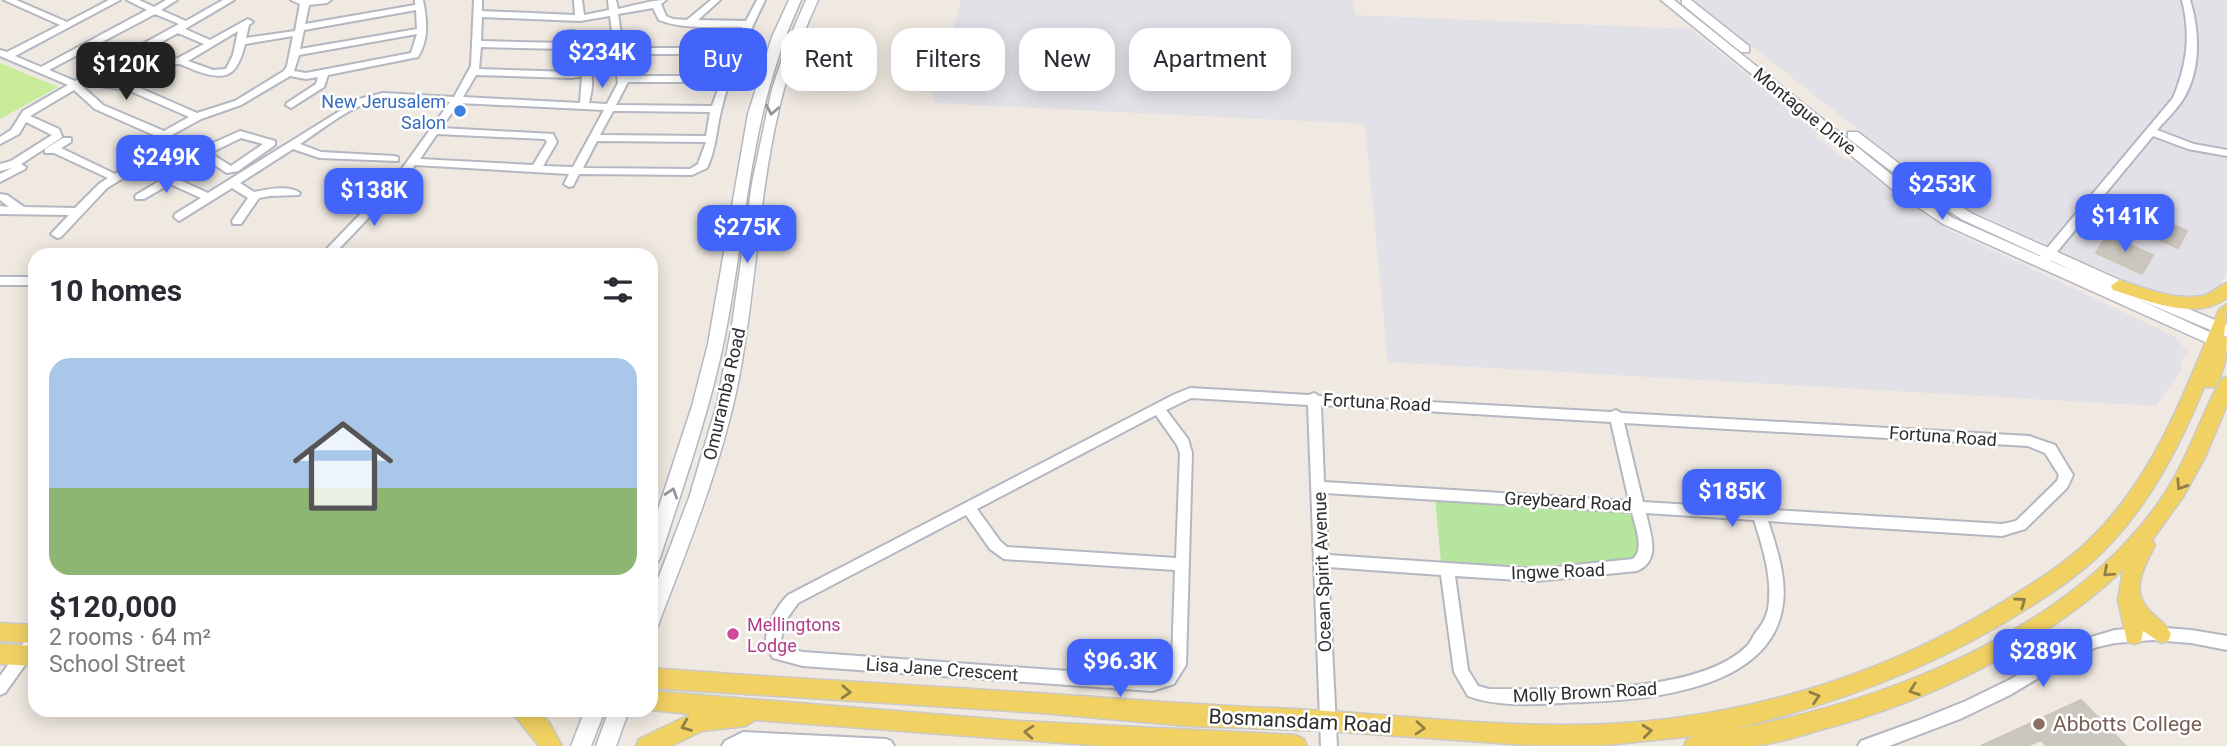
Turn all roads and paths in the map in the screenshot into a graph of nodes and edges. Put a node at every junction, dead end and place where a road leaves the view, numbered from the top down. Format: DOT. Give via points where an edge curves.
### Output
graph roads {
  1 [pos="8,0"];
  2 [pos="116,0"];
  3 [pos="131,0"];
  4 [pos="173,0"];
  5 [pos="230,0"];
  6 [pos="327,0"];
  7 [pos="478,0"];
  8 [pos="578,0"];
  9 [pos="612,0"];
  10 [pos="716,0"];
  11 [pos="761,0"];
  12 [pos="795,0"];
  13 [pos="812,0"];
  14 [pos="1667,0"];
  15 [pos="1684,0"];
  16 [pos="2186,0"];
  17 [pos="300,1"];
  18 [pos="659,2"];
  19 [pos="420,3"];
  20 [pos="155,10"];
  21 [pos="612,13"];
  22 [pos="477,14"];
  23 [pos="580,18"];
  24 [pos="248,21"];
  25 [pos="687,24"];
  26 [pos="749,24"];
  27 [pos="68,25"];
  28 [pos="182,26"];
  29 [pos="747,28"];
  30 [pos="298,30"];
  31 [pos="421,32"];
  32 [pos="571,33"];
  33 [pos="240,42"];
  34 [pos="211,43"];
  35 [pos="477,44"];
  36 [pos="570,46"];
  37 [pos="620,51"];
  38 [pos="679,51"];
  39 [pos="294,53"];
  40 [pos="4,55"];
  41 [pos="176,62"];
  42 [pos="586,69"];
  43 [pos="41,71"];
  44 [pos="473,72"];
  45 [pos="288,73"];
  46 [pos="323,73"];
  47 [pos="623,79"];
  48 [pos="679,79"];
  49 [pos="74,82"];
  50 [pos="723,91"];
  51 [pos="457,99"];
  52 [pos="291,105"];
  53 [pos="584,105"];
  54 [pos="612,107"];
  55 [pos="716,109"];
  56 [pos="24,117"];
  57 [pos="197,117"];
  58 [pos="436,131"];
  59 [pos="2152,132"];
  60 [pos="165,135"];
  61 [pos="594,138"];
  62 [pos="710,139"];
  63 [pos="67,140"];
  64 [pos="0,141"];
  65 [pos="292,145"];
  66 [pos="53,148"];
  67 [pos="203,152"];
  68 [pos="2227,153"];
  69 [pos="394,159"];
  70 [pos="412,162"];
  71 [pos="138,165"];
  72 [pos="2,167"];
  73 [pos="537,168"];
  74 [pos="577,171"];
  75 [pos="116,178"];
  76 [pos="0,179"];
  77 [pos="170,179"];
  78 [pos="232,183"];
  79 [pos="569,184"];
  80 [pos="295,193"];
  81 [pos="253,196"];
  82 [pos="3,197"];
  83 [pos="140,197"];
  84 [pos="207,197"];
  85 [pos="0,210"];
  86 [pos="21,210"];
  87 [pos="78,212"];
  88 [pos="179,217"];
  89 [pos="237,221"];
  90 [pos="57,234"];
  91 [pos="333,248"];
  92 [pos="2044,258"];
  93 [pos="0,281"];
  94 [pos="28,281"];
  95 [pos="2119,286"];
  96 [pos="2227,289"];
  97 [pos="2227,310"];
  98 [pos="2223,339"];
  99 [pos="2227,384"];
  100 [pos="1314,398"];
  101 [pos="1158,408"];
  102 [pos="1616,415"];
  103 [pos="2057,457"];
  104 [pos="1318,487"];
  105 [pos="1635,505"];
  106 [pos="968,507"];
  107 [pos="1759,514"];
  108 [pos="2155,523"];
  109 [pos="658,536"];
  110 [pos="1322,561"];
  111 [pos="1182,564"];
  112 [pos="1447,571"];
  113 [pos="2129,587"];
  114 [pos="658,603"];
  115 [pos="0,632"];
  116 [pos="2161,634"];
  117 [pos="2134,635"];
  118 [pos="2227,643"];
  119 [pos="28,644"];
  120 [pos="774,644"];
  121 [pos="28,647"];
  122 [pos="28,651"];
  123 [pos="0,654"];
  124 [pos="658,678"];
  125 [pos="0,688"];
  126 [pos="658,702"];
  127 [pos="802,713"];
  128 [pos="528,717"];
  129 [pos="592,717"];
  130 [pos="616,717"];
  131 [pos="1328,721"];
  132 [pos="551,746"];
  133 [pos="582,746"];
  134 [pos="606,746"];
  135 [pos="647,746"];
  136 [pos="730,746"];
  137 [pos="886,746"];
  138 [pos="1296,746"];
  139 [pos="1329,746"];
  140 [pos="1695,746"];
  141 [pos="1866,746"];
  1 -- 27 [label="street"];
  2 -- 27 [label="street"];
  3 -- 20 [label="street"];
  4 -- 20 [label="street"];
  5 -- 28 [label="street"];
  6 -- 17 [label="street"];
  7 -- 22 [label="street"];
  8 -- 23 [label="street"];
  9 -- 21 [label="street"];
  10 -- 25 [label="street"];
  11 -- 26 [label="street"];
  109 -- 12 [label="main road, Omuramba Road, one-way" via="722,314 756,102"];
  13 -- 114 [label="main road, Omuramba Road, one-way" via="790,45 774,103 726,399 680,548"];
  14 -- 92 [label="main road, Montague Drive" via="1915,200 1966,230"];
  15 -- 92 [label="main road, Montague Drive" via="1926,191"];
  16 -- 59 [label="street" via="2192,25 2190,67 2178,99"];
  17 -- 30 [label="street"];
  18 -- 21 [label="street"];
  18 -- 25 [label="street" via="662,18"];
  19 -- 30 [label="street"];
  19 -- 31 [label="street"];
  20 -- 28 [label="street"];
  20 -- 43 [label="street"];
  21 -- 23 [label="street"];
  21 -- 37 [label="street"];
  22 -- 23 [label="street"];
  22 -- 35 [label="street"];
  24 -- 33 [label="street"];
  24 -- 34 [label="street"];
  25 -- 26 [label="street"];
  26 -- 29 [label="street"];
  27 -- 40 [label="street"];
  28 -- 34 [label="street"];
  28 -- 49 [label="street"];
  30 -- 33 [label="street"];
  30 -- 39 [label="street"];
  31 -- 39 [label="street"];
  31 -- 46 [label="street" via="419,50 410,57"];
  32 -- 36 [label="street"];
  33 -- 41 [label="street" via="236,64 226,73 211,74"];
  34 -- 41 [label="street"];
  35 -- 36 [label="street"];
  35 -- 44 [label="street"];
  36 -- 42 [label="street"];
  37 -- 38 [label="street"];
  37 -- 47 [label="street"];
  39 -- 45 [label="street"];
  40 -- 43 [label="street"];
  42 -- 44 [label="street" via="572,75"];
  42 -- 53 [label="street" via="589,80"];
  43 -- 49 [label="street"];
  44 -- 51 [label="street"];
  45 -- 46 [label="street"];
  45 -- 57 [label="street" via="238,103"];
  46 -- 52 [label="street" via="319,87"];
  47 -- 48 [label="street"];
  47 -- 54 [label="street"];
  49 -- 56 [label="street"];
  49 -- 57 [label="street" via="130,87"];
  49 -- 60 [label="street" via="99,107"];
  50 -- 55 [label="street"];
  51 -- 53 [label="street"];
  51 -- 58 [label="street"];
  51 -- 65 [label="street" via="398,95 362,101"];
  53 -- 54 [label="street"];
  54 -- 55 [label="street"];
  54 -- 61 [label="street"];
  55 -- 62 [label="street"];
  56 -- 64 [label="street" via="19,129"];
  56 -- 72 [label="street" via="57,135"];
  57 -- 60 [label="street"];
  58 -- 70 [label="street"];
  58 -- 73 [label="street" via="549,136 552,142"];
  59 -- 68 [label="street" via="2192,147"];
  59 -- 92 [label="street"];
  60 -- 67 [label="street"];
  60 -- 71 [label="street"];
  61 -- 62 [label="street"];
  61 -- 74 [label="street"];
  62 -- 74 [label="street" via="699,170"];
  63 -- 66 [label="street"];
  65 -- 69 [label="street" via="320,155"];
  65 -- 78 [label="street"];
  66 -- 75 [label="street"];
  66 -- 76 [label="street"];
  67 -- 67 [label="street" via="240,134 271,143 228,170"];
  70 -- 73 [label="street"];
  70 -- 91 [label="street"];
  71 -- 75 [label="street"];
  71 -- 77 [label="street"];
  73 -- 74 [label="street"];
  74 -- 79 [label="street"];
  75 -- 87 [label="street"];
  77 -- 83 [label="street"];
  77 -- 84 [label="street"];
  78 -- 81 [label="street"];
  78 -- 84 [label="street"];
  80 -- 81 [label="street"];
  81 -- 89 [label="street"];
  82 -- 86 [label="street"];
  84 -- 88 [label="street"];
  85 -- 86 [label="street"];
  86 -- 87 [label="street"];
  87 -- 90 [label="street"];
  92 -- 95 [label="main road, Montague Drive"];
  92 -- 98 [label="main road, Montague Drive"];
  93 -- 94 [label="street"];
  95 -- 96 [label="main road" via="2194,302 2213,300"];
  95 -- 98 [label="main road, Montague Drive"];
  97 -- 98 [label="main road"];
  131 -- 98 [label="main road, Bosmansdam Road, one-way" via="1452,731 1606,735 1652,731 1749,715 1852,685 1920,658 2008,611 2107,536 2153,477 2183,419 2203,394"];
  99 -- 108 [label="main road, one-way" via="2193,466"];
  100 -- 101 [label="street, Fortuna Road" via="1196,393"];
  100 -- 102 [label="street, Fortuna Road"];
  100 -- 104 [label="street, Ocean Spirit Avenue"];
  101 -- 106 [label="street, Fortuna Road"];
  101 -- 111 [label="street, Lisa Jane Crescent" via="1185,447"];
  102 -- 103 [label="street, Fortuna Road" via="2029,441"];
  102 -- 105 [label="street, Ingwe Road"];
  103 -- 107 [label="street, Greybeard Road" via="2066,480 2020,525 2010,529"];
  104 -- 105 [label="street, Greybeard Road"];
  104 -- 110 [label="street, Ocean Spirit Avenue"];
  105 -- 107 [label="street, Greybeard Road"];
  105 -- 112 [label="street, Ingwe Road" via="1647,548 1637,565 1536,575"];
  106 -- 111 [label="street" via="995,545 1007,553"];
  106 -- 120 [label="street, Fortuna Road" via="793,598 777,625"];
  107 -- 112 [label="street, Molly Brown Road" via="1774,563 1771,623 1738,663 1713,677 1672,687 1489,696 1473,691 1461,672"];
  108 -- 113 [label="main road" via="2135,561"];
  108 -- 140 [label="main road, one-way" via="2132,551 2076,597 2028,631 1939,680 1866,708 1769,735"];
  110 -- 112 [label="street, Ingwe Road"];
  110 -- 131 [label="street, Ocean Spirit Avenue"];
  111 -- 120 [label="street, Lisa Jane Crescent" via="1179,665 1162,682 803,659 784,656"];
  113 -- 116 [label="main road" via="2134,607"];
  113 -- 117 [label="main road" via="2127,606"];
  115 -- 119 [label="main road"];
  116 -- 117 [label="street"];
  116 -- 118 [label="street"];
  117 -- 141 [label="street" via="2078,648 2004,691 1924,727"];
  121 -- 123 [label="main road"];
  122 -- 125 [label="street"];
  124 -- 131 [label="main road, Bosmansdam Road, one-way" via="1175,715"];
  126 -- 127 [label="main road, Bosmansdam Road"];
  127 -- 135 [label="main road, one-way" via="700,721"];
  138 -- 127 [label="main road, Bosmansdam Road, one-way"];
  128 -- 132 [label="main road"];
  129 -- 133 [label="main road"];
  130 -- 134 [label="main road"];
  131 -- 139 [label="street, Ocean Spirit Avenue"];
  136 -- 137 [label="street" via="744,739"];
}
